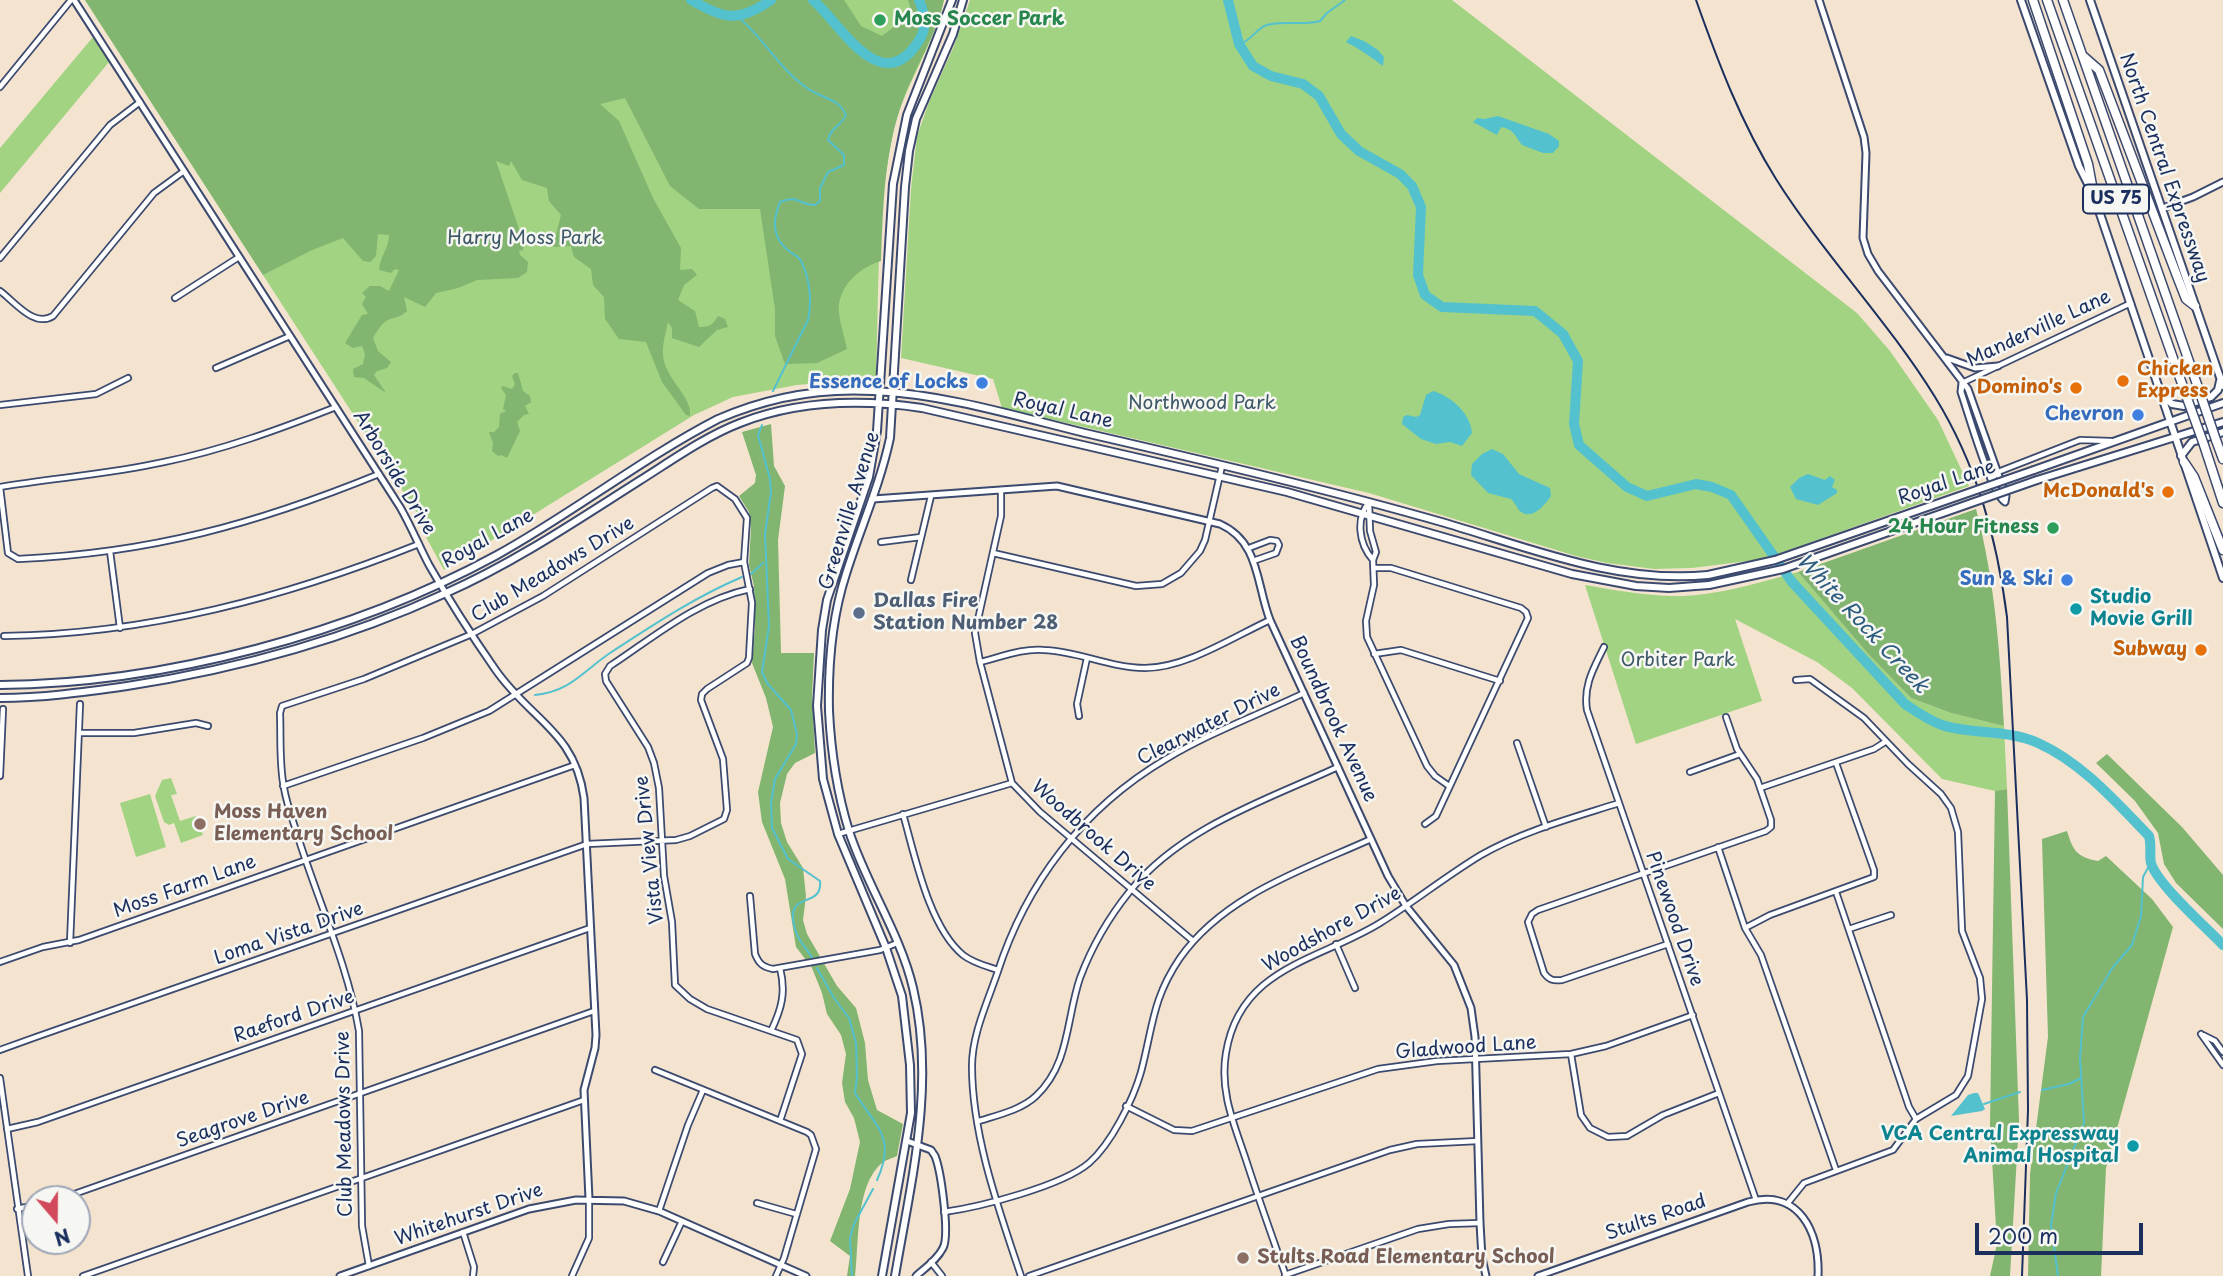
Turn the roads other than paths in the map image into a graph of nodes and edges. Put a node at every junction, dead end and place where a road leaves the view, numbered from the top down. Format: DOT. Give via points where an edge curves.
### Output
graph roads {
  1 [pos="73,0"];
  2 [pos="952,0"];
  3 [pos="963,0"];
  4 [pos="1819,0"];
  5 [pos="2021,0"];
  6 [pos="2033,0"];
  7 [pos="2047,0"];
  8 [pos="2063,0"];
  9 [pos="2090,0"];
  10 [pos="2082,54"];
  11 [pos="0,87"];
  12 [pos="140,102"];
  13 [pos="184,171"];
  14 [pos="2223,182"];
  15 [pos="2094,196"];
  16 [pos="2163,208"];
  17 [pos="239,257"];
  18 [pos="0,258"];
  19 [pos="887,275"];
  20 [pos="900,276"];
  21 [pos="0,291"];
  22 [pos="175,298"];
  23 [pos="2130,303"];
  24 [pos="2195,306"];
  25 [pos="290,335"];
  26 [pos="1944,357"];
  27 [pos="1998,366"];
  28 [pos="216,368"];
  29 [pos="128,378"];
  30 [pos="1962,383"];
  31 [pos="2222,383"];
  32 [pos="880,391"];
  33 [pos="2159,392"];
  34 [pos="893,393"];
  35 [pos="773,401"];
  36 [pos="879,403"];
  37 [pos="2223,403"];
  38 [pos="892,404"];
  39 [pos="0,405"];
  40 [pos="336,407"];
  41 [pos="776,412"];
  42 [pos="2170,422"];
  43 [pos="2223,422"];
  44 [pos="2223,432"];
  45 [pos="2174,436"];
  46 [pos="2116,442"];
  47 [pos="2183,459"];
  48 [pos="2223,459"];
  49 [pos="1223,465"];
  50 [pos="1998,472"];
  51 [pos="379,474"];
  52 [pos="1220,476"];
  53 [pos="1991,480"];
  54 [pos="0,487"];
  55 [pos="1001,490"];
  56 [pos="931,496"];
  57 [pos="863,497"];
  58 [pos="873,499"];
  59 [pos="1369,502"];
  60 [pos="2223,503"];
  61 [pos="1361,512"];
  62 [pos="1371,515"];
  63 [pos="1209,522"];
  64 [pos="921,537"];
  65 [pos="881,542"];
  66 [pos="419,544"];
  67 [pos="1249,548"];
  68 [pos="2223,550"];
  69 [pos="110,551"];
  70 [pos="993,553"];
  71 [pos="1373,560"];
  72 [pos="1254,561"];
  73 [pos="744,562"];
  74 [pos="1374,568"];
  75 [pos="835,573"];
  76 [pos="1623,573"];
  77 [pos="845,576"];
  78 [pos="2223,578"];
  79 [pos="911,580"];
  80 [pos="441,583"];
  81 [pos="1622,584"];
  82 [pos="750,589"];
  83 [pos="447,593"];
  84 [pos="1270,621"];
  85 [pos="120,628"];
  86 [pos="822,630"];
  87 [pos="834,632"];
  88 [pos="472,634"];
  89 [pos="4,636"];
  90 [pos="1604,647"];
  91 [pos="1374,654"];
  92 [pos="1087,658"];
  93 [pos="980,662"];
  94 [pos="1796,680"];
  95 [pos="1500,681"];
  96 [pos="0,685"];
  97 [pos="818,690"];
  98 [pos="830,690"];
  99 [pos="1304,693"];
  100 [pos="515,696"];
  101 [pos="0,698"];
  102 [pos="80,704"];
  103 [pos="3,709"];
  104 [pos="1079,716"];
  105 [pos="1726,717"];
  106 [pos="208,726"];
  107 [pos="79,733"];
  108 [pos="1885,742"];
  109 [pos="1517,743"];
  110 [pos="1740,754"];
  111 [pos="1836,762"];
  112 [pos="576,765"];
  113 [pos="1338,767"];
  114 [pos="1690,772"];
  115 [pos="0,776"];
  116 [pos="1012,783"];
  117 [pos="284,786"];
  118 [pos="1449,786"];
  119 [pos="1760,788"];
  120 [pos="1619,803"];
  121 [pos="903,814"];
  122 [pos="1425,824"];
  123 [pos="1546,827"];
  124 [pos="849,831"];
  125 [pos="838,834"];
  126 [pos="1070,838"];
  127 [pos="1371,839"];
  128 [pos="662,840"];
  129 [pos="587,844"];
  130 [pos="1718,847"];
  131 [pos="305,859"];
  132 [pos="1643,873"];
  133 [pos="1131,889"];
  134 [pos="1836,892"];
  135 [pos="750,896"];
  136 [pos="1406,906"];
  137 [pos="1891,915"];
  138 [pos="590,928"];
  139 [pos="1745,928"];
  140 [pos="1849,929"];
  141 [pos="330,934"];
  142 [pos="1193,942"];
  143 [pos="70,943"];
  144 [pos="897,943"];
  145 [pos="1336,944"];
  146 [pos="1668,944"];
  147 [pos="886,948"];
  148 [pos="0,962"];
  149 [pos="780,968"];
  150 [pos="998,970"];
  151 [pos="1355,988"];
  152 [pos="355,1010"];
  153 [pos="594,1011"];
  154 [pos="1693,1015"];
  155 [pos="771,1031"];
  156 [pos="0,1050"];
  157 [pos="2223,1052"];
  158 [pos="1571,1054"];
  159 [pos="1475,1059"];
  160 [pos="2223,1065"];
  161 [pos="655,1070"];
  162 [pos="0,1078"];
  163 [pos="703,1090"];
  164 [pos="360,1094"];
  165 [pos="1719,1094"];
  166 [pos="584,1100"];
  167 [pos="1126,1106"];
  168 [pos="1231,1119"];
  169 [pos="1916,1119"];
  170 [pos="780,1121"];
  171 [pos="979,1121"];
  172 [pos="7,1129"];
  173 [pos="907,1141"];
  174 [pos="1478,1141"];
  175 [pos="917,1144"];
  176 [pos="1836,1170"];
  177 [pos="362,1178"];
  178 [pos="91,1188"];
  179 [pos="1258,1196"];
  180 [pos="589,1199"];
  181 [pos="1756,1200"];
  182 [pos="996,1201"];
  183 [pos="757,1203"];
  184 [pos="1787,1204"];
  185 [pos="21,1208"];
  186 [pos="17,1209"];
  187 [pos="659,1211"];
  188 [pos="944,1212"];
  189 [pos="796,1214"];
  190 [pos="682,1221"];
  191 [pos="1480,1223"];
  192 [pos="463,1232"];
  193 [pos="663,1262"];
  194 [pos="931,1262"];
  195 [pos="780,1265"];
  196 [pos="369,1266"];
  197 [pos="1285,1275"];
  198 [pos="27,1276"];
  199 [pos="83,1276"];
  200 [pos="340,1276"];
  201 [pos="473,1276"];
  202 [pos="572,1276"];
  203 [pos="776,1276"];
  204 [pos="806,1276"];
  205 [pos="882,1276"];
  206 [pos="895,1276"];
  207 [pos="916,1276"];
  208 [pos="942,1276"];
  209 [pos="1021,1276"];
  210 [pos="1029,1276"];
  211 [pos="1486,1276"];
  212 [pos="1538,1276"];
  213 [pos="1818,1276"];
  1 -- 11 [label="street"];
  1 -- 12 [label="street, Arborside Drive"];
  2 -- 19 [label="main road, Greenville Avenue" via="907,115 894,172"];
  3 -- 20 [label="main road, Greenville Avenue" via="916,119 907,169"];
  4 -- 26 [label="street, Manderville Lane" via="1866,145 1863,224 1868,254"];
  5 -- 15 [label="main road"];
  6 -- 15 [label="highway" via="2088,164"];
  7 -- 60 [label="highway, US 75, bridge"];
  8 -- 10 [label="highway, North Central Expressway / US 75"];
  9 -- 16 [label="main road, North Central Expressway"];
  10 -- 24 [label="highway" via="2099,70 2186,299"];
  10 -- 48 [label="highway, North Central Expressway / US 75, bridge"];
  12 -- 13 [label="street, Arborside Drive"];
  12 -- 18 [label="street" via="110,125"];
  13 -- 17 [label="street, Arborside Drive"];
  13 -- 21 [label="street" via="154,193 53,316 34,318"];
  14 -- 16 [label="street"];
  15 -- 23 [label="main road"];
  16 -- 24 [label="main road, North Central Expressway"];
  17 -- 22 [label="street"];
  17 -- 25 [label="street, Arborside Drive"];
  19 -- 20 [label="main road"];
  19 -- 32 [label="main road, Greenville Avenue"];
  20 -- 34 [label="main road, Greenville Avenue"];
  23 -- 27 [label="street, Manderville Lane"];
  23 -- 33 [label="main road"];
  24 -- 31 [label="main road, North Central Expressway"];
  25 -- 28 [label="street"];
  25 -- 40 [label="street, Arborside Drive"];
  26 -- 27 [label="street" via="1975,368"];
  26 -- 30 [label="street, Manderville Lane"];
  27 -- 30 [label="street, Manderville Lane"];
  29 -- 39 [label="street" via="96,394"];
  30 -- 50 [label="street, Manderville Lane"];
  30 -- 53 [label="street, Manderville Lane" via="1961,392"];
  31 -- 33 [label="main road" via="2211,397 2184,406 2172,404"];
  32 -- 34 [label="main road, Royal Lane"];
  32 -- 35 [label="main road, Royal Lane" via="822,392"];
  32 -- 36 [label="main road, Greenville Avenue"];
  33 -- 42 [label="main road"];
  34 -- 38 [label="main road, Greenville Avenue"];
  34 -- 49 [label="main road, Royal Lane" via="975,407"];
  35 -- 41 [label="main road"];
  35 -- 80 [label="main road, Royal Lane" via="704,426 528,537"];
  36 -- 38 [label="main road, Royal Lane"];
  36 -- 41 [label="main road, Royal Lane" via="830,402"];
  36 -- 57 [label="main road, Greenville Avenue"];
  37 -- 42 [label="main road, Royal Lane"];
  38 -- 52 [label="main road, Royal Lane"];
  38 -- 58 [label="main road, Greenville Avenue" via="890,439"];
  40 -- 51 [label="street, Arborside Drive"];
  40 -- 54 [label="street" via="204,453"];
  41 -- 83 [label="main road, Royal Lane" via="715,434 516,558"];
  42 -- 45 [label="main road"];
  42 -- 46 [label="main road, Royal Lane"];
  43 -- 45 [label="main road, Royal Lane"];
  44 -- 47 [label="main road" via="2192,442"];
  45 -- 47 [label="main road"];
  45 -- 81 [label="main road, Royal Lane, bridge" via="1783,569 1709,585"];
  46 -- 50 [label="street" via="2080,440"];
  46 -- 76 [label="main road, Royal Lane, bridge" via="1775,561 1707,575"];
  47 -- 68 [label="highway"];
  47 -- 78 [label="main road"];
  49 -- 52 [label="street"];
  49 -- 59 [label="main road, Royal Lane"];
  50 -- 53 [label="street"];
  50 -- 53 [label="street, Manderville Lane" via="2005,502"];
  51 -- 66 [label="street, Arborside Drive"];
  51 -- 69 [label="street" via="241,524 162,544"];
  52 -- 61 [label="main road, Royal Lane"];
  52 -- 63 [label="street"];
  54 -- 69 [label="street" via="8,550 14,558"];
  55 -- 56 [label="street, Boundbrook Avenue"];
  55 -- 63 [label="street, Boundbrook Avenue" via="1057,486"];
  55 -- 70 [label="street, Woodbrook Drive"];
  56 -- 58 [label="street, Boundbrook Avenue"];
  56 -- 64 [label="street"];
  57 -- 58 [label="street, Boundbrook Avenue"];
  57 -- 75 [label="main road, Greenville Avenue"];
  58 -- 77 [label="main road, Greenville Avenue"];
  59 -- 61 [label="street"];
  59 -- 62 [label="street"];
  59 -- 76 [label="main road, Royal Lane"];
  61 -- 62 [label="main road, Royal Lane"];
  61 -- 71 [label="street" via="1362,538"];
  62 -- 71 [label="street"];
  62 -- 81 [label="main road, Royal Lane" via="1554,570"];
  63 -- 67 [label="street, Boundbrook Avenue" via="1229,528"];
  63 -- 70 [label="street" via="1192,564 1173,579 1150,586"];
  64 -- 65 [label="street"];
  64 -- 79 [label="street"];
  66 -- 80 [label="street, Arborside Drive"];
  66 -- 85 [label="street" via="274,595"];
  67 -- 72 [label="street, Boundbrook Avenue"];
  67 -- 72 [label="street" via="1270,540 1279,545 1276,552"];
  69 -- 85 [label="street"];
  70 -- 93 [label="street, Woodbrook Drive" via="975,633"];
  71 -- 74 [label="street"];
  72 -- 84 [label="street, Boundbrook Avenue"];
  73 -- 82 [label="street"];
  73 -- 88 [label="street, Club Meadows Drive" via="747,518 735,499 718,486 543,596"];
  73 -- 100 [label="street" via="708,573"];
  74 -- 91 [label="street" via="1366,629"];
  74 -- 95 [label="street" via="1391,568 1526,612 1527,622"];
  75 -- 77 [label="main road"];
  75 -- 86 [label="main road, Greenville Avenue"];
  76 -- 81 [label="main road"];
  77 -- 87 [label="main road, Greenville Avenue"];
  80 -- 83 [label="street, Arborside Drive"];
  80 -- 96 [label="main road, Royal Lane" via="326,628 231,654 109,676"];
  82 -- 128 [label="street, Loma Vista Drive" via="749,658 707,689 701,700 723,760 726,814 690,836"];
  82 -- 128 [label="street, Vista View Drive" via="701,606 610,666 605,674 649,747 659,788"];
  83 -- 88 [label="street, Arborside Drive"];
  83 -- 101 [label="main road, Royal Lane" via="336,638 234,666 106,689"];
  84 -- 92 [label="street" via="1170,665 1132,667"];
  84 -- 99 [label="street, Boundbrook Avenue"];
  85 -- 89 [label="street"];
  86 -- 87 [label="main road"];
  86 -- 97 [label="main road, Greenville Avenue"];
  87 -- 98 [label="main road, Greenville Avenue"];
  88 -- 100 [label="street, Arborside Drive"];
  88 -- 117 [label="street, Club Meadows Drive" via="375,675 282,706"];
  90 -- 120 [label="street, Pinewood Drive" via="1587,681 1585,699"];
  91 -- 95 [label="street" via="1401,650"];
  91 -- 118 [label="street" via="1427,766"];
  92 -- 93 [label="street" via="1031,650"];
  92 -- 104 [label="street" via="1077,704"];
  93 -- 116 [label="street, Woodbrook Drive"];
  94 -- 108 [label="street" via="1810,679 1864,718"];
  95 -- 118 [label="street"];
  97 -- 98 [label="main road"];
  97 -- 125 [label="main road, Greenville Avenue" via="823,779"];
  98 -- 124 [label="main road, Greenville Avenue" via="833,755"];
  99 -- 113 [label="street, Boundbrook Avenue"];
  99 -- 126 [label="street, Clearwater Drive" via="1160,762 1118,791"];
  100 -- 112 [label="street, Arborside Drive" via="557,734"];
  100 -- 117 [label="street" via="434,734"];
  102 -- 107 [label="street"];
  103 -- 115 [label="street"];
  105 -- 110 [label="street"];
  106 -- 107 [label="street" via="196,723 134,733"];
  107 -- 143 [label="street"];
  108 -- 111 [label="street"];
  108 -- 169 [label="street" via="1941,794 1955,819 1962,931 1982,989 1965,1083 1950,1100"];
  109 -- 123 [label="street"];
  110 -- 114 [label="street"];
  110 -- 119 [label="street"];
  111 -- 119 [label="street"];
  111 -- 134 [label="street" via="1874,870 1874,877"];
  112 -- 129 [label="street, Arborside Drive"];
  112 -- 131 [label="street, Moss Farm Lane"];
  113 -- 127 [label="street, Boundbrook Avenue"];
  113 -- 133 [label="street" via="1205,829 1168,854"];
  116 -- 121 [label="street"];
  116 -- 126 [label="street, Woodbrook Drive"];
  117 -- 131 [label="street, Club Meadows Drive"];
  118 -- 122 [label="street" via="1436,816"];
  119 -- 130 [label="street" via="1771,827"];
  120 -- 123 [label="street, Woodshore Drive"];
  120 -- 132 [label="street, Pinewood Drive"];
  121 -- 124 [label="street"];
  121 -- 150 [label="street" via="945,933 968,958"];
  123 -- 136 [label="street, Woodshore Drive" via="1480,856"];
  124 -- 125 [label="street"];
  124 -- 144 [label="main road, Greenville Avenue"];
  125 -- 147 [label="main road, Greenville Avenue"];
  126 -- 133 [label="street, Woodbrook Drive"];
  126 -- 150 [label="street, Clearwater Drive" via="1026,904"];
  127 -- 136 [label="street, Boundbrook Avenue"];
  127 -- 142 [label="street" via="1257,892 1215,920"];
  128 -- 129 [label="street, Loma Vista Drive"];
  128 -- 155 [label="street, Vista View Drive" via="675,985 707,1009"];
  129 -- 138 [label="street, Arborside Drive"];
  129 -- 141 [label="street, Loma Vista Drive"];
  130 -- 132 [label="street"];
  130 -- 139 [label="street"];
  131 -- 141 [label="street, Club Meadows Drive"];
  131 -- 143 [label="street, Moss Farm Lane"];
  132 -- 146 [label="street, Pinewood Drive"];
  132 -- 146 [label="street" via="1538,909 1528,922 1535,950 1548,979 1562,981"];
  133 -- 142 [label="street, Woodbrook Drive"];
  133 -- 171 [label="street" via="1090,956 1072,1005 1064,1051 1052,1075 1026,1104"];
  134 -- 139 [label="street"];
  134 -- 140 [label="street"];
  135 -- 149 [label="street" via="758,962 765,968"];
  136 -- 145 [label="street, Woodshore Drive"];
  136 -- 159 [label="street, Boundbrook Avenue" via="1445,952 1460,978 1471,1008"];
  137 -- 140 [label="street"];
  138 -- 152 [label="street, Raeford Drive"];
  138 -- 153 [label="street, Arborside Drive"];
  139 -- 176 [label="street" via="1761,955"];
  140 -- 169 [label="street"];
  141 -- 152 [label="street, Club Meadows Drive"];
  141 -- 156 [label="street, Loma Vista Drive"];
  142 -- 167 [label="street" via="1156,1002 1140,1072"];
  143 -- 148 [label="street, Moss Farm Lane"];
  144 -- 147 [label="street"];
  144 -- 175 [label="main road, Greenville Avenue" via="920,1027 923,1098"];
  145 -- 151 [label="street"];
  145 -- 168 [label="street, Woodshore Drive" via="1268,980 1236,1020 1225,1065"];
  146 -- 154 [label="street, Pinewood Drive"];
  147 -- 149 [label="street"];
  147 -- 173 [label="main road, Greenville Avenue" via="898,978 906,1020 912,1095"];
  149 -- 155 [label="street" via="785,987"];
  150 -- 171 [label="street, Clearwater Drive" via="974,1050"];
  152 -- 164 [label="street, Club Meadows Drive"];
  152 -- 172 [label="street, Raeford Drive"];
  153 -- 164 [label="street, Seagrove Drive"];
  153 -- 166 [label="street, Arborside Drive" via="595,1048"];
  154 -- 158 [label="street, Gladwood Lane"];
  154 -- 165 [label="street, Pinewood Drive"];
  155 -- 170 [label="street, Vista View Drive" via="797,1040 802,1054"];
  157 -- 160 [label="street" via="2201,1034"];
  158 -- 159 [label="street, Gladwood Lane"];
  158 -- 165 [label="street" via="1581,1115 1590,1128 1608,1137 1627,1136 1663,1115"];
  159 -- 168 [label="street, Gladwood Lane" via="1378,1069"];
  159 -- 174 [label="street, Boundbrook Avenue"];
  161 -- 163 [label="street"];
  162 -- 172 [label="street"];
  163 -- 170 [label="street"];
  163 -- 187 [label="street"];
  164 -- 177 [label="street, Club Meadows Drive"];
  164 -- 178 [label="street, Seagrove Drive"];
  165 -- 181 [label="street, Pinewood Drive"];
  166 -- 177 [label="street"];
  166 -- 180 [label="street, Arborside Drive"];
  167 -- 168 [label="street, Gladwood Lane" via="1184,1132"];
  167 -- 182 [label="street" via="1109,1139 1088,1163 1064,1177"];
  168 -- 179 [label="street, Woodshore Drive"];
  169 -- 176 [label="street" via="1897,1146"];
  170 -- 189 [label="street" via="807,1132 815,1143"];
  171 -- 182 [label="street, Clearwater Drive"];
  172 -- 186 [label="street"];
  173 -- 175 [label="street"];
  173 -- 205 [label="main road, Greenville Avenue"];
  174 -- 179 [label="street" via="1390,1150"];
  174 -- 191 [label="street, Boundbrook Avenue"];
  175 -- 188 [label="street" via="935,1156"];
  175 -- 206 [label="main road, Greenville Avenue"];
  176 -- 184 [label="street" via="1800,1186"];
  177 -- 196 [label="street, Club Meadows Drive" via="362,1234"];
  177 -- 199 [label="street"];
  179 -- 197 [label="street, Woodshore Drive"];
  179 -- 210 [label="street"];
  180 -- 187 [label="street, Whitehurst Drive" via="624,1201"];
  180 -- 192 [label="street, Whitehurst Drive" via="545,1205"];
  180 -- 202 [label="street, Arborside Drive" via="589,1238"];
  181 -- 184 [label="street, Stults Road"];
  181 -- 212 [label="street, Stults Road"];
  182 -- 188 [label="street"];
  182 -- 209 [label="street, Clearwater Drive"];
  183 -- 189 [label="street"];
  184 -- 213 [label="street" via="1810,1225 1817,1247"];
  185 -- 186 [label="street"];
  186 -- 198 [label="street"];
  187 -- 190 [label="street, Whitehurst Drive"];
  188 -- 194 [label="street" via="943,1249"];
  189 -- 195 [label="street"];
  190 -- 193 [label="street"];
  190 -- 195 [label="street, Whitehurst Drive"];
  191 -- 197 [label="street" via="1418,1229"];
  191 -- 211 [label="street, Boundbrook Avenue"];
  192 -- 196 [label="street, Whitehurst Drive"];
  192 -- 201 [label="street"];
  194 -- 207 [label="street"];
  194 -- 208 [label="street"];
  195 -- 203 [label="street"];
  195 -- 204 [label="street, Whitehurst Drive"];
  196 -- 200 [label="street, Whitehurst Drive"];
}
